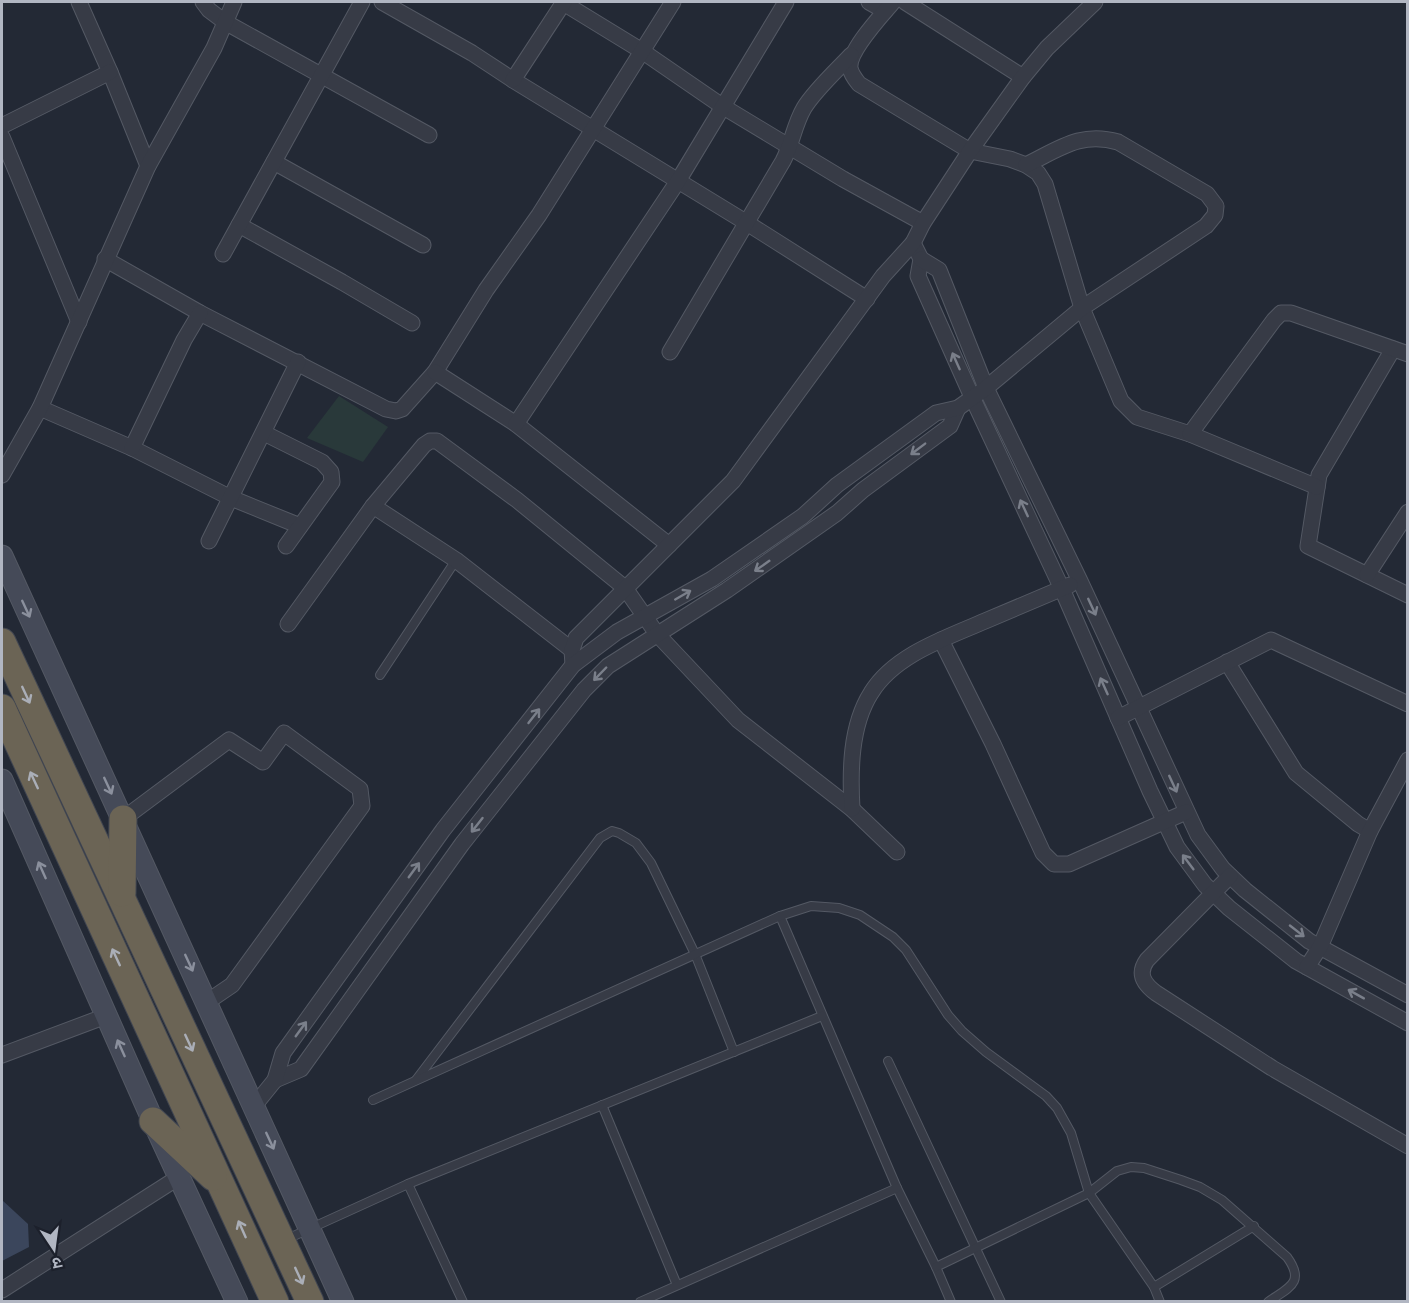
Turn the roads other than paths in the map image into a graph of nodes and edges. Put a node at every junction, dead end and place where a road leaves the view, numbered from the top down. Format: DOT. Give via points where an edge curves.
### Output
graph roads {
  1 [pos="79,2"];
  2 [pos="203,2"];
  3 [pos="234,2"];
  4 [pos="362,2"];
  5 [pos="382,2"];
  6 [pos="564,2"];
  7 [pos="673,2"];
  8 [pos="786,2"];
  9 [pos="869,2"];
  10 [pos="905,2"];
  11 [pos="1095,2"];
  12 [pos="889,6"];
  13 [pos="225,22"];
  14 [pos="642,51"];
  15 [pos="851,55"];
  16 [pos="110,72"];
  17 [pos="320,76"];
  18 [pos="1023,77"];
  19 [pos="513,80"];
  20 [pos="722,106"];
  21 [pos="2,126"];
  22 [pos="592,129"];
  23 [pos="429,135"];
  24 [pos="2,137"];
  25 [pos="791,146"];
  26 [pos="970,151"];
  27 [pos="274,162"];
  28 [pos="1026,165"];
  29 [pos="148,166"];
  30 [pos="678,181"];
  31 [pos="747,223"];
  32 [pos="923,224"];
  33 [pos="239,225"];
  34 [pos="913,243"];
  35 [pos="423,245"];
  36 [pos="223,254"];
  37 [pos="105,259"];
  38 [pos="921,259"];
  39 [pos="867,299"];
  40 [pos="1082,308"];
  41 [pos="200,313"];
  42 [pos="79,322"];
  43 [pos="412,323"];
  44 [pos="1392,349"];
  45 [pos="670,352"];
  46 [pos="1407,354"];
  47 [pos="298,362"];
  48 [pos="435,372"];
  49 [pos="986,388"];
  50 [pos="972,397"];
  51 [pos="40,408"];
  52 [pos="958,408"];
  53 [pos="516,424"];
  54 [pos="264,433"];
  55 [pos="1190,435"];
  56 [pos="132,448"];
  57 [pos="2,475"];
  58 [pos="849,476"];
  59 [pos="1317,487"];
  60 [pos="863,490"];
  61 [pos="231,498"];
  62 [pos="373,506"];
  63 [pos="1407,512"];
  64 [pos="300,526"];
  65 [pos="209,541"];
  66 [pos="285,546"];
  67 [pos="669,546"];
  68 [pos="2,556"];
  69 [pos="456,560"];
  70 [pos="1367,575"];
  71 [pos="1080,581"];
  72 [pos="625,588"];
  73 [pos="1062,589"];
  74 [pos="1407,595"];
  75 [pos="645,617"];
  76 [pos="288,624"];
  77 [pos="657,634"];
  78 [pos="941,640"];
  79 [pos="2,642"];
  80 [pos="572,650"];
  81 [pos="1227,662"];
  82 [pos="573,665"];
  83 [pos="380,675"];
  84 [pos="1407,704"];
  85 [pos="1139,707"];
  86 [pos="2,708"];
  87 [pos="1118,717"];
  88 [pos="1407,760"];
  89 [pos="494,766"];
  90 [pos="2,780"];
  91 [pos="511,783"];
  92 [pos="852,809"];
  93 [pos="1186,812"];
  94 [pos="123,819"];
  95 [pos="1165,822"];
  96 [pos="1370,831"];
  97 [pos="897,852"];
  98 [pos="1230,876"];
  99 [pos="1214,893"];
  100 [pos="122,899"];
  101 [pos="780,916"];
  102 [pos="1320,947"];
  103 [pos="695,954"];
  104 [pos="1307,967"];
  105 [pos="332,985"];
  106 [pos="1407,995"];
  107 [pos="351,1000"];
  108 [pos="207,1002"];
  109 [pos="106,1016"];
  110 [pos="822,1016"];
  111 [pos="1407,1023"];
  112 [pos="734,1052"];
  113 [pos="2,1056"];
  114 [pos="888,1061"];
  115 [pos="275,1080"];
  116 [pos="415,1080"];
  117 [pos="373,1100"];
  118 [pos="602,1105"];
  119 [pos="254,1106"];
  120 [pos="153,1121"];
  121 [pos="1407,1146"];
  122 [pos="179,1177"];
  123 [pos="408,1184"];
  124 [pos="223,1185"];
  125 [pos="897,1188"];
  126 [pos="1089,1193"];
  127 [pos="1254,1226"];
  128 [pos="310,1229"];
  129 [pos="282,1241"];
  130 [pos="976,1247"];
  131 [pos="936,1267"];
  132 [pos="677,1285"];
  133 [pos="1154,1287"];
  134 [pos="2,1290"];
  135 [pos="237,1302"];
  136 [pos="274,1302"];
  137 [pos="310,1302"];
  138 [pos="343,1302"];
  139 [pos="463,1302"];
  140 [pos="640,1302"];
  141 [pos="951,1302"];
  142 [pos="1001,1302"];
  143 [pos="1160,1302"];
  144 [pos="1268,1302"];
  1 -- 16 [label="street"];
  2 -- 13 [label="street"];
  3 -- 13 [label="street"];
  4 -- 17 [label="street"];
  5 -- 19 [label="street"];
  6 -- 14 [label="street"];
  6 -- 19 [label="street"];
  7 -- 14 [label="street"];
  8 -- 20 [label="street"];
  9 -- 12 [label="street"];
  10 -- 18 [label="street"];
  11 -- 18 [label="street"];
  12 -- 15 [label="street"];
  13 -- 17 [label="street"];
  13 -- 29 [label="street"];
  14 -- 20 [label="street"];
  14 -- 22 [label="street"];
  15 -- 25 [label="street" via="805,106"];
  15 -- 26 [label="street" via="850,67 860,84"];
  16 -- 21 [label="street"];
  16 -- 29 [label="street"];
  17 -- 23 [label="street"];
  17 -- 27 [label="street"];
  18 -- 26 [label="street"];
  19 -- 22 [label="street"];
  20 -- 25 [label="street"];
  20 -- 30 [label="street"];
  22 -- 30 [label="street"];
  22 -- 48 [label="street"];
  24 -- 42 [label="street"];
  25 -- 31 [label="street"];
  25 -- 32 [label="street"];
  26 -- 28 [label="street"];
  26 -- 32 [label="street"];
  27 -- 33 [label="street"];
  27 -- 35 [label="street"];
  28 -- 40 [label="street" via="1038,172 1045,184"];
  28 -- 40 [label="street" via="1074,142 1102,138 1118,142 1207,194 1216,206 1215,215 1206,226"];
  29 -- 37 [label="street"];
  30 -- 31 [label="street"];
  30 -- 53 [label="street"];
  31 -- 39 [label="street"];
  31 -- 45 [label="street"];
  32 -- 34 [label="street"];
  33 -- 36 [label="street"];
  33 -- 43 [label="street"];
  34 -- 38 [label="street"];
  34 -- 39 [label="street"];
  37 -- 41 [label="street"];
  37 -- 42 [label="street"];
  38 -- 49 [label="street" via="939,270"];
  50 -- 38 [label="street, one-way" via="918,276"];
  39 -- 67 [label="street" via="733,481"];
  40 -- 49 [label="street"];
  40 -- 55 [label="street" via="1121,401 1137,417"];
  41 -- 47 [label="street"];
  41 -- 56 [label="street"];
  42 -- 51 [label="street"];
  44 -- 46 [label="street"];
  44 -- 55 [label="street" via="1291,313 1281,313"];
  44 -- 59 [label="street" via="1318,475"];
  47 -- 48 [label="street" via="396,411 411,401"];
  47 -- 54 [label="street"];
  48 -- 53 [label="street"];
  49 -- 50 [label="street"];
  49 -- 71 [label="street"];
  50 -- 52 [label="street"];
  73 -- 50 [label="street, one-way"];
  51 -- 56 [label="street"];
  51 -- 57 [label="street"];
  52 -- 58 [label="street" via="936,413"];
  52 -- 60 [label="street, one-way" via="950,426"];
  53 -- 67 [label="street"];
  54 -- 61 [label="street"];
  54 -- 64 [label="street" via="322,462 330,472 332,482"];
  55 -- 59 [label="street"];
  56 -- 61 [label="street"];
  58 -- 60 [label="street"];
  75 -- 58 [label="street, one-way" via="712,579 803,516"];
  59 -- 70 [label="street" via="1308,546"];
  60 -- 77 [label="street, one-way" via="837,513 727,590"];
  61 -- 64 [label="street"];
  61 -- 65 [label="street"];
  62 -- 69 [label="street"];
  62 -- 72 [label="street" via="424,445 437,441"];
  62 -- 76 [label="street"];
  63 -- 70 [label="street"];
  64 -- 66 [label="street"];
  67 -- 72 [label="street"];
  68 -- 94 [label="street, one-way"];
  69 -- 80 [label="street"];
  69 -- 83 [label="lane"];
  70 -- 74 [label="street"];
  71 -- 73 [label="street"];
  71 -- 85 [label="street, one-way"];
  72 -- 75 [label="street"];
  72 -- 80 [label="street" via="576,638"];
  73 -- 78 [label="street"];
  87 -- 73 [label="street, one-way"];
  75 -- 77 [label="street"];
  75 -- 82 [label="street" via="616,632"];
  77 -- 91 [label="street, one-way" via="608,666 584,690"];
  77 -- 92 [label="street" via="738,720"];
  78 -- 92 [label="street" via="886,674 870,694 858,723 853,752"];
  78 -- 95 [label="street" via="1043,853 1054,864 1069,864"];
  79 -- 100 [label="highway, one-way"];
  80 -- 82 [label="street"];
  81 -- 84 [label="street" via="1270,640"];
  81 -- 85 [label="street"];
  81 -- 96 [label="street" via="1296,773"];
  89 -- 82 [label="street, one-way"];
  85 -- 87 [label="street"];
  85 -- 93 [label="street, one-way"];
  124 -- 86 [label="highway, one-way"];
  87 -- 95 [label="street"];
  88 -- 96 [label="street"];
  89 -- 91 [label="street"];
  105 -- 89 [label="street, one-way"];
  109 -- 90 [label="street, one-way"];
  91 -- 107 [label="street, one-way" via="462,844"];
  92 -- 97 [label="street"];
  93 -- 95 [label="street"];
  93 -- 98 [label="street" via="1198,835"];
  94 -- 100 [label="highway"];
  94 -- 108 [label="street, one-way"];
  94 -- 108 [label="street" via="229,740 263,762 284,732 360,789 362,806 231,985"];
  99 -- 95 [label="street, one-way" via="1177,847"];
  96 -- 102 [label="street"];
  98 -- 99 [label="street"];
  98 -- 102 [label="street, one-way"];
  99 -- 104 [label="street"];
  99 -- 121 [label="street" via="1147,960 1142,971 1144,982 1272,1068"];
  100 -- 129 [label="highway, one-way"];
  101 -- 103 [label="lane"];
  101 -- 110 [label="lane"];
  101 -- 126 [label="lane" via="811,906 839,908 860,915 893,937 962,1031 1057,1108 1071,1133"];
  102 -- 104 [label="street"];
  102 -- 106 [label="street"];
  103 -- 112 [label="lane"];
  103 -- 116 [label="lane"];
  103 -- 116 [label="lane" via="645,852 619,832 608,831"];
  111 -- 104 [label="street, one-way"];
  105 -- 107 [label="street"];
  115 -- 105 [label="street, one-way" via="283,1053"];
  107 -- 115 [label="street" via="301,1069"];
  108 -- 119 [label="street"];
  109 -- 113 [label="street"];
  120 -- 109 [label="street, one-way"];
  110 -- 112 [label="lane"];
  110 -- 125 [label="lane"];
  112 -- 118 [label="lane"];
  114 -- 130 [label="lane"];
  115 -- 119 [label="street"];
  116 -- 117 [label="lane"];
  118 -- 123 [label="lane"];
  118 -- 132 [label="lane"];
  119 -- 128 [label="street, one-way"];
  120 -- 122 [label="street"];
  120 -- 124 [label="highway"];
  122 -- 134 [label="street"];
  122 -- 135 [label="street"];
  123 -- 128 [label="lane"];
  123 -- 139 [label="lane"];
  136 -- 124 [label="highway, one-way"];
  125 -- 131 [label="lane"];
  125 -- 132 [label="lane"];
  126 -- 127 [label="lane" via="1117,1171 1137,1167 1200,1187"];
  126 -- 130 [label="lane"];
  126 -- 133 [label="lane"];
  127 -- 133 [label="lane"];
  127 -- 144 [label="lane" via="1287,1257 1296,1273 1292,1286"];
  128 -- 129 [label="lane"];
  128 -- 138 [label="street"];
  129 -- 137 [label="highway, one-way"];
  130 -- 131 [label="lane"];
  130 -- 142 [label="lane"];
  131 -- 141 [label="lane"];
  132 -- 140 [label="lane"];
  133 -- 143 [label="lane"];
}
